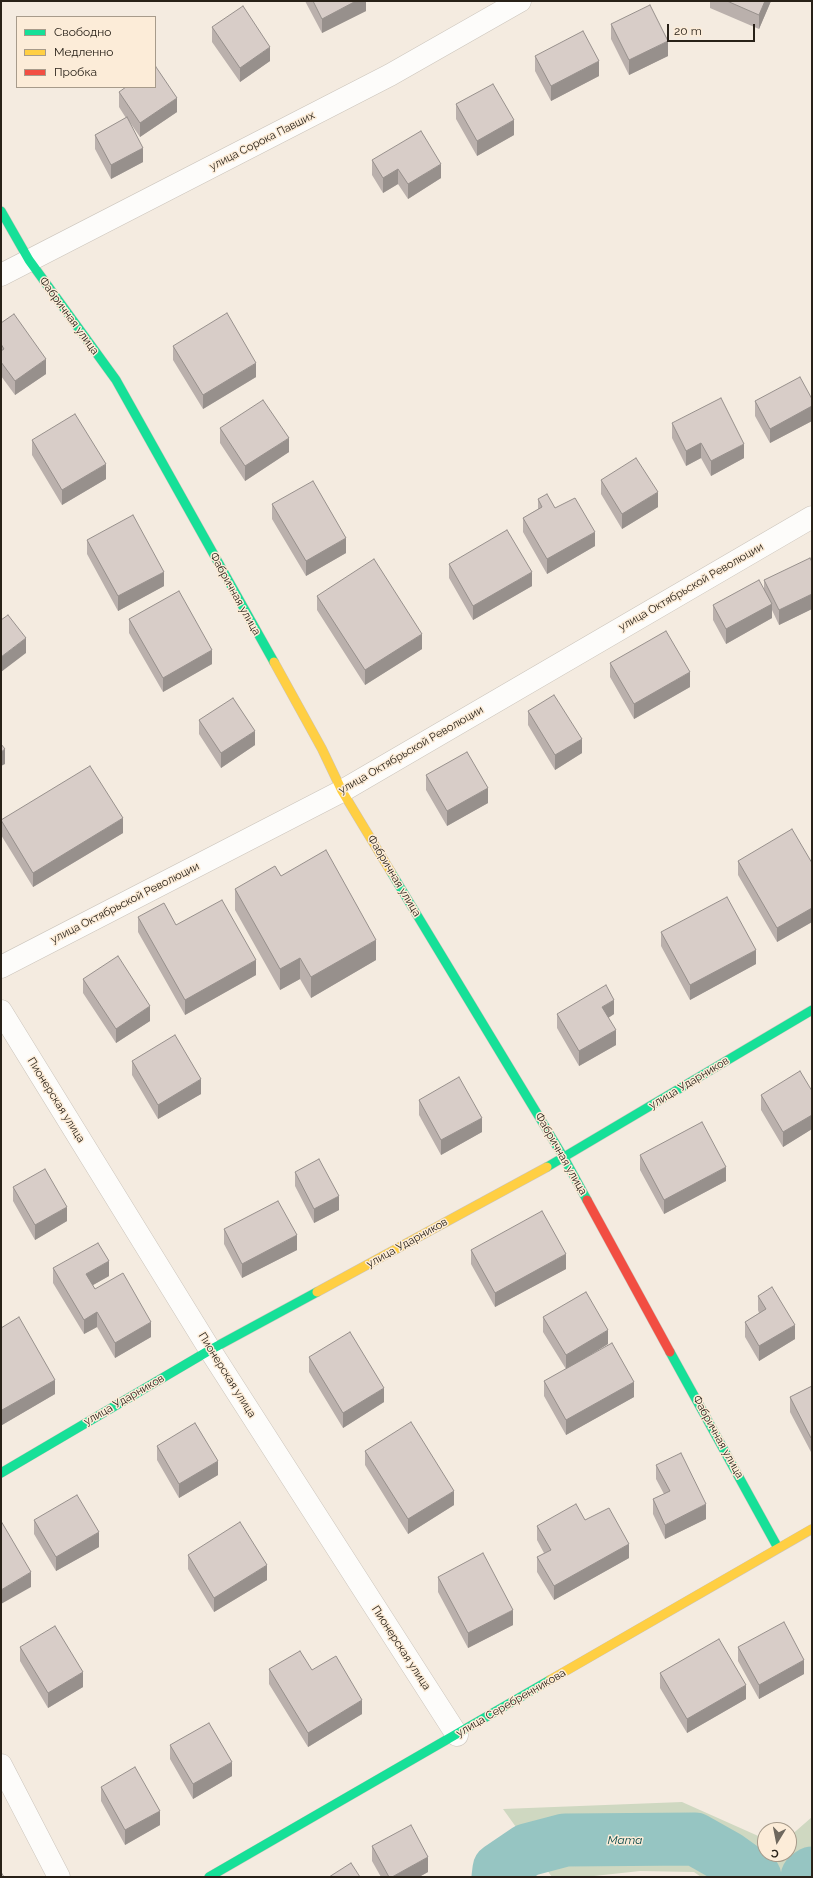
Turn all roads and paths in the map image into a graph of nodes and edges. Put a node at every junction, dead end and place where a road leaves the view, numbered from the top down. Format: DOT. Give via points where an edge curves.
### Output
graph roads {
  1 [pos="520,1"];
  2 [pos="1,211"];
  3 [pos="29,260"];
  4 [pos="1,275"];
  5 [pos="812,517"];
  6 [pos="342,790"];
  7 [pos="1,967"];
  8 [pos="812,1010"];
  9 [pos="1,1011"];
  10 [pos="564,1158"];
  11 [pos="210,1350"];
  12 [pos="1,1473"];
  13 [pos="812,1529"];
  14 [pos="778,1548"];
  15 [pos="457,1735"];
  16 [pos="1,1765"];
  17 [pos="59,1877"];
  18 [pos="209,1877"];
  1 -- 3 [label="street, улица Сорока Павших" via="390,76"];
  2 -- 3 [label="street, Фабричная улица"];
  3 -- 4 [label="street, улица Сорока Павших"];
  3 -- 6 [label="street, Фабричная улица" via="116,380 322,749"];
  5 -- 6 [label="street, улица Октябрьской Революции"];
  6 -- 7 [label="street, улица Октябрьской Революции"];
  6 -- 10 [label="street, Фабричная улица"];
  8 -- 10 [label="street, улица Ударников"];
  9 -- 11 [label="street, Пионерская улица"];
  10 -- 11 [label="street, улица Ударников"];
  10 -- 14 [label="street, Фабричная улица"];
  11 -- 12 [label="street, улица Ударников"];
  11 -- 15 [label="street, Пионерская улица"];
  13 -- 14 [label="street, улица Серебренникова"];
  14 -- 15 [label="street, улица Серебренникова"];
  15 -- 18 [label="street, улица Серебренникова"];
  16 -- 17 [label="street"];
}
